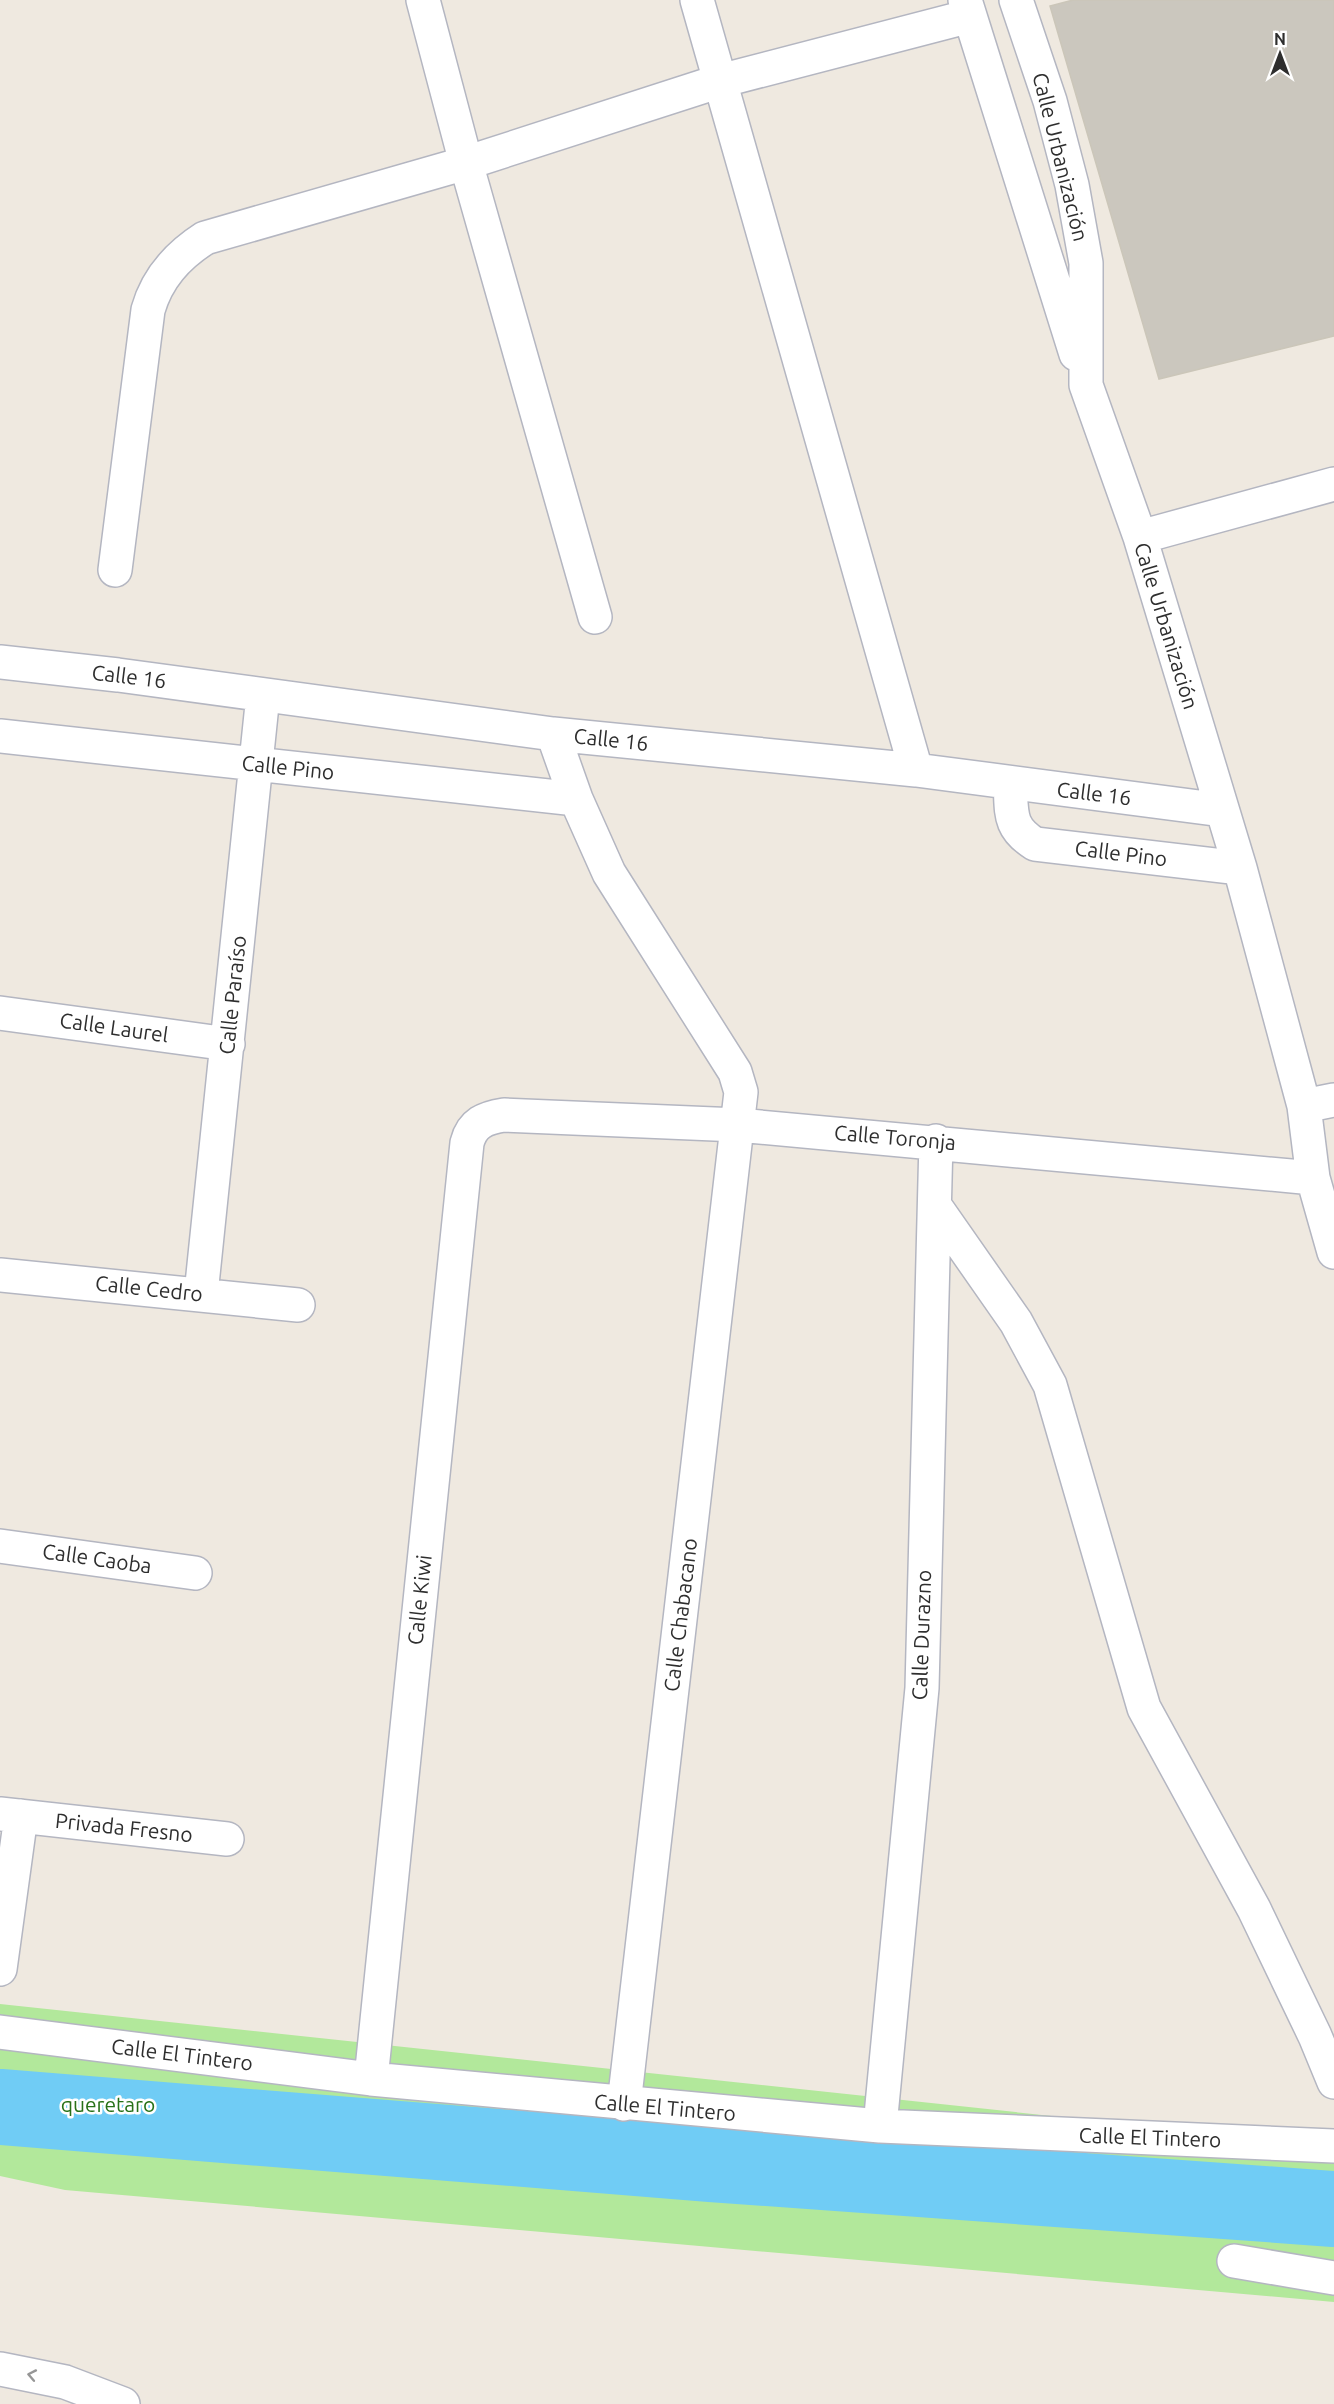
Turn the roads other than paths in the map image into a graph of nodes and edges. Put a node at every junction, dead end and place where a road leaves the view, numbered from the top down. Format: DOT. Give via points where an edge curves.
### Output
graph roads {
  1 [pos="423,0"];
  2 [pos="697,0"];
  3 [pos="1016,0"];
  4 [pos="967,8"];
  5 [pos="720,81"];
  6 [pos="1050,101"];
  7 [pos="1000,114"];
  8 [pos="466,163"];
  9 [pos="1086,385"];
  10 [pos="1334,484"];
  11 [pos="1140,537"];
  12 [pos="115,570"];
  13 [pos="595,617"];
  14 [pos="0,662"];
  15 [pos="263,695"];
  16 [pos="553,734"];
  17 [pos="0,736"];
  18 [pos="256,764"];
  19 [pos="916,770"];
  20 [pos="1010,784"];
  21 [pos="576,800"];
  22 [pos="1222,810"];
  23 [pos="1240,868"];
  24 [pos="0,1013"];
  25 [pos="228,1044"];
  26 [pos="1319,1103"];
  27 [pos="477,1124"];
  28 [pos="738,1125"];
  29 [pos="936,1141"];
  30 [pos="1314,1178"];
  31 [pos="935,1206"];
  32 [pos="1334,1252"];
  33 [pos="0,1275"];
  34 [pos="201,1294"];
  35 [pos="298,1305"];
  36 [pos="0,1546"];
  37 [pos="195,1573"];
  38 [pos="10,1815"];
  39 [pos="227,1839"];
  40 [pos="0,1969"];
  41 [pos="0,2032"];
  42 [pos="1325,2043"];
  43 [pos="371,2079"];
  44 [pos="1334,2082"];
  45 [pos="624,2104"];
  46 [pos="880,2126"];
  47 [pos="1334,2146"];
  48 [pos="1234,2261"];
  49 [pos="1334,2278"];
  50 [pos="0,2369"];
  51 [pos="67,2393"];
  52 [pos="123,2404"];
  1 -- 8 [label="street"];
  2 -- 5 [label="street"];
  3 -- 6 [label="street, Calle Urbanización"];
  4 -- 5 [label="street"];
  4 -- 7 [label="street"];
  5 -- 8 [label="street"];
  5 -- 19 [label="street"];
  6 -- 7 [label="street"];
  6 -- 9 [label="street, Calle Urbanización" via="1072,185 1086,263"];
  7 -- 9 [label="street"];
  8 -- 12 [label="street" via="205,238 179,255 153,289 147,310"];
  8 -- 13 [label="street"];
  9 -- 11 [label="street, Calle Urbanización"];
  10 -- 11 [label="street"];
  11 -- 22 [label="street, Calle Urbanización"];
  14 -- 15 [label="street, Calle 16"];
  15 -- 16 [label="street, Calle 16"];
  15 -- 18 [label="street, Calle Paraíso"];
  16 -- 19 [label="street, Calle 16"];
  16 -- 21 [label="street, Calle Chabacano"];
  17 -- 18 [label="street, Calle Pino"];
  18 -- 21 [label="street, Calle Pino"];
  18 -- 25 [label="street, Calle Paraíso"];
  19 -- 20 [label="street, Calle 16"];
  20 -- 22 [label="street, Calle 16"];
  20 -- 23 [label="street, Calle Pino" via="1012,820 1020,834 1035,844"];
  21 -- 28 [label="street, Calle Chabacano" via="609,873 735,1072 741,1092"];
  22 -- 23 [label="street, Calle Urbanización"];
  23 -- 26 [label="street, Calle Urbanización"];
  24 -- 25 [label="street, Calle Laurel"];
  25 -- 34 [label="street, Calle Paraíso"];
  26 -- 30 [label="street, Calle Urbanización"];
  27 -- 28 [label="street, Calle Toronja" via="504,1115"];
  27 -- 43 [label="street, Calle Kiwi" via="467,1143"];
  28 -- 29 [label="street, Calle Toronja"];
  28 -- 45 [label="street, Calle Chabacano"];
  29 -- 30 [label="street, Calle Toronja"];
  29 -- 31 [label="street, Calle Durazno"];
  30 -- 32 [label="street, Calle Urbanización"];
  31 -- 42 [label="street" via="1016,1322 1050,1385 1144,1708"];
  31 -- 46 [label="street, Calle Durazno" via="922,1688"];
  33 -- 34 [label="street, Calle Cedro"];
  34 -- 35 [label="street, Calle Cedro"];
  36 -- 37 [label="street, Calle Caoba"];
  38 -- 39 [label="street, Privada Fresno"];
  38 -- 40 [label="street"];
  41 -- 43 [label="street, Calle El Tintero"];
  42 -- 44 [label="street"];
  43 -- 45 [label="street, Calle El Tintero"];
  45 -- 46 [label="street, Calle El Tintero"];
  46 -- 47 [label="street, Calle El Tintero"];
  48 -- 49 [label="street"];
  51 -- 50 [label="street, one-way"];
  51 -- 52 [label="street"];
}
